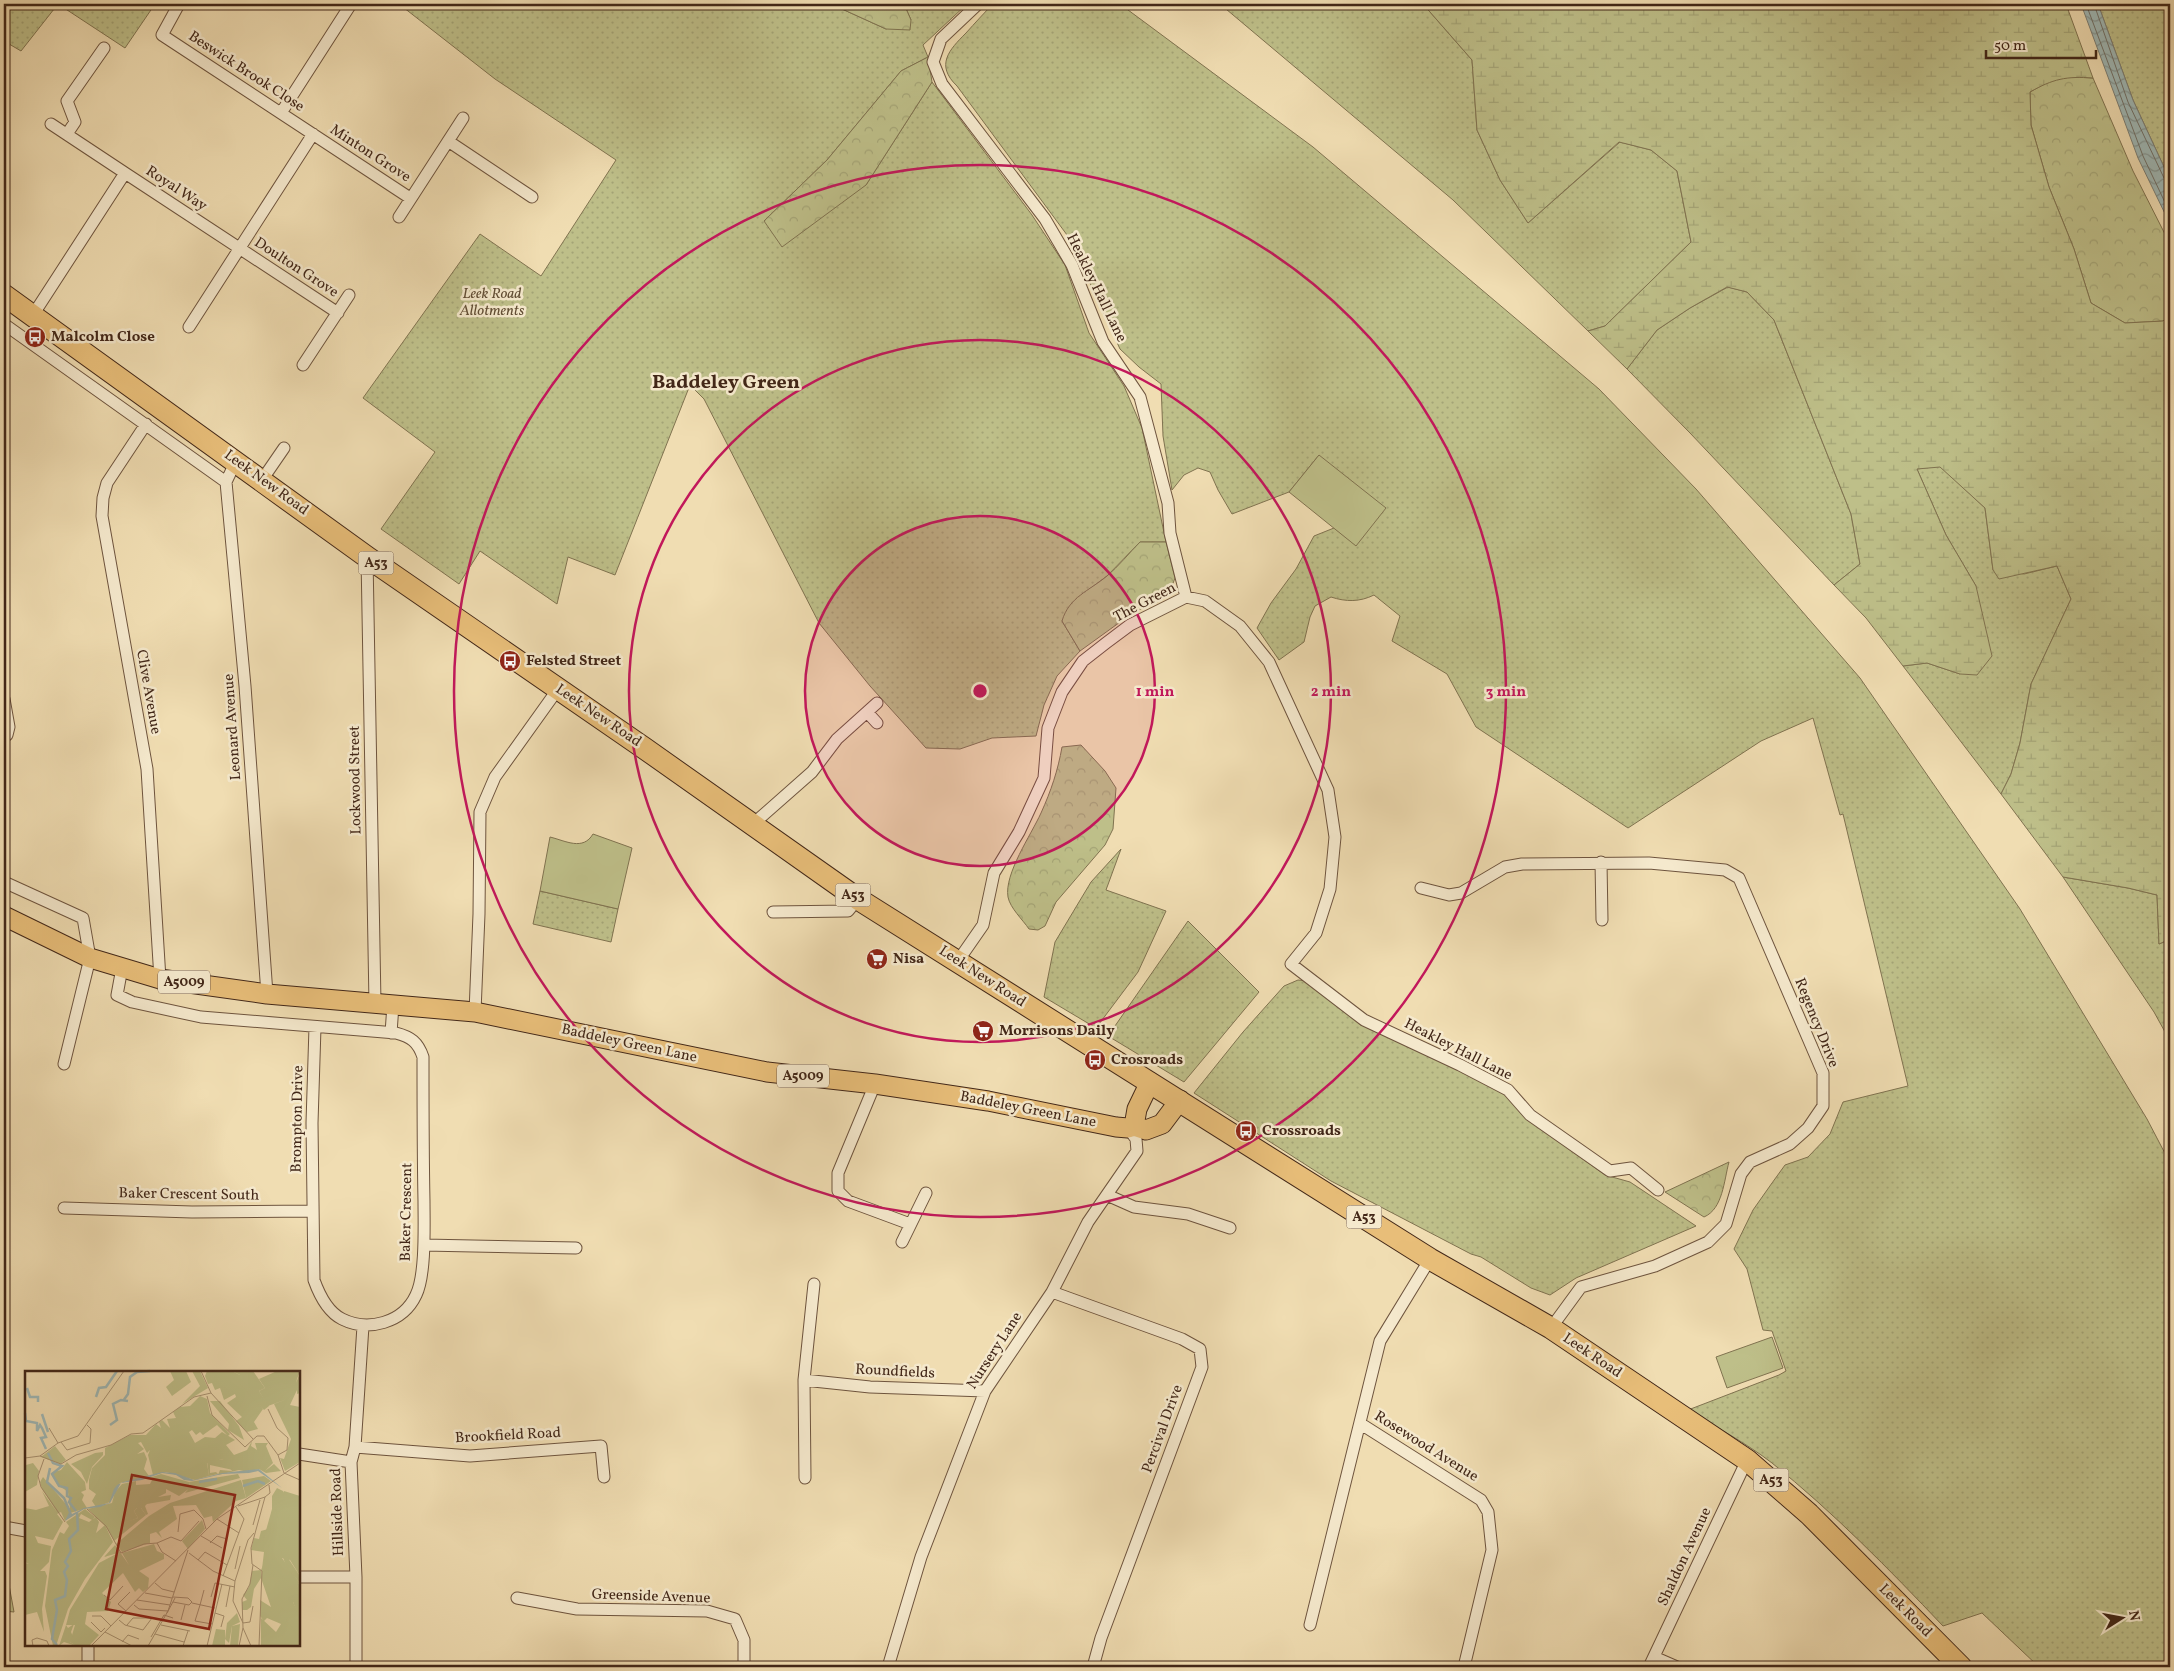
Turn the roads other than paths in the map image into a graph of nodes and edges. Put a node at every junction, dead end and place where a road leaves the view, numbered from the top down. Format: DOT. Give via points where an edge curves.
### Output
graph roads {
  1 [pos="179,4"];
  2 [pos="351,4"];
  3 [pos="978,4"];
  4 [pos="104,48"];
  5 [pos="281,113"];
  6 [pos="463,118"];
  7 [pos="51,124"];
  8 [pos="67,134"];
  9 [pos="313,134"];
  10 [pos="448,141"];
  11 [pos="125,173"];
  12 [pos="532,197"];
  13 [pos="410,198"];
  14 [pos="399,217"];
  15 [pos="239,248"];
  16 [pos="4,295"];
  17 [pos="349,295"];
  18 [pos="338,313"];
  19 [pos="33,315"];
  20 [pos="4,324"];
  21 [pos="189,328"];
  22 [pos="303,365"];
  23 [pos="146,424"];
  24 [pos="284,448"];
  25 [pos="236,461"];
  26 [pos="262,480"];
  27 [pos="226,482"];
  28 [pos="367,557"];
  29 [pos="1186,597"];
  30 [pos="558,689"];
  31 [pos="4,699"];
  32 [pos="877,703"];
  33 [pos="866,712"];
  34 [pos="877,723"];
  35 [pos="4,737"];
  36 [pos="753,824"];
  37 [pos="1601,862"];
  38 [pos="4,882"];
  39 [pos="1421,888"];
  40 [pos="858,898"];
  41 [pos="773,912"];
  42 [pos="4,916"];
  43 [pos="1602,920"];
  44 [pos="90,958"];
  45 [pos="958,961"];
  46 [pos="1291,964"];
  47 [pos="122,968"];
  48 [pos="160,979"];
  49 [pos="267,994"];
  50 [pos="384,1004"];
  51 [pos="475,1012"];
  52 [pos="315,1027"];
  53 [pos="391,1033"];
  54 [pos="64,1064"];
  55 [pos="1150,1082"];
  56 [pos="875,1084"];
  57 [pos="1180,1100"];
  58 [pos="1131,1127"];
  59 [pos="1658,1190"];
  60 [pos="926,1193"];
  61 [pos="1107,1195"];
  62 [pos="64,1208"];
  63 [pos="313,1211"];
  64 [pos="910,1224"];
  65 [pos="1230,1228"];
  66 [pos="902,1242"];
  67 [pos="424,1245"];
  68 [pos="576,1248"];
  69 [pos="1430,1259"];
  70 [pos="814,1284"];
  71 [pos="1052,1292"];
  72 [pos="363,1326"];
  73 [pos="1551,1328"];
  74 [pos="804,1380"];
  75 [pos="985,1391"];
  76 [pos="1360,1424"];
  77 [pos="354,1447"];
  78 [pos="300,1454"];
  79 [pos="1747,1460"];
  80 [pos="351,1462"];
  81 [pos="604,1477"];
  82 [pos="805,1478"];
  83 [pos="4,1527"];
  84 [pos="25,1531"];
  85 [pos="300,1577"];
  86 [pos="356,1577"];
  87 [pos="517,1598"];
  88 [pos="1310,1625"];
  89 [pos="88,1646"];
  90 [pos="1652,1662"];
  91 [pos="88,1667"];
  92 [pos="356,1667"];
  93 [pos="744,1667"];
  94 [pos="888,1667"];
  95 [pos="1093,1667"];
  96 [pos="1464,1667"];
  97 [pos="1677,1667"];
  98 [pos="1961,1667"];
  1 -- 5 [label="street, Beswick Brook Close" via="162,35"];
  2 -- 5 [label="street"];
  3 -- 29 [label="street, Heakley Hall Lane" via="941,39 933,62 942,84 1045,219 1072,264 1103,342 1140,397 1168,503 1170,533"];
  4 -- 8 [label="street" via="67,101 75,122"];
  5 -- 9 [label="street, Beswick Brook Close"];
  6 -- 10 [label="street, Minton Grove"];
  7 -- 8 [label="street"];
  8 -- 11 [label="street"];
  9 -- 13 [label="street, Minton Grove"];
  9 -- 15 [label="street"];
  10 -- 12 [label="street"];
  10 -- 13 [label="street, Minton Grove"];
  11 -- 15 [label="street, Royal Way"];
  11 -- 19 [label="street, Royal Way"];
  13 -- 14 [label="street, Minton Grove"];
  15 -- 18 [label="street, Doulton Grove"];
  15 -- 21 [label="street"];
  16 -- 19 [label="highway, Leek New Road / A53"];
  17 -- 18 [label="street"];
  18 -- 22 [label="street"];
  19 -- 25 [label="highway, Leek New Road / A53"];
  20 -- 23 [label="street, Leek New Road"];
  23 -- 27 [label="street, Leek New Road"];
  23 -- 48 [label="street, Clive Avenue" via="107,483 102,516 147,769"];
  24 -- 26 [label="street"];
  25 -- 26 [label="highway, Leek New Road / A53"];
  25 -- 27 [label="street"];
  26 -- 28 [label="highway, Leek New Road / A53"];
  27 -- 49 [label="street, Leonard Avenue" via="245,686"];
  28 -- 30 [label="highway, Leek New Road / A53"];
  28 -- 50 [label="street, Lockwood Street"];
  29 -- 45 [label="street, The Green" via="1130,625 1106,643 1083,661 1062,692 1048,728 1044,778 1019,832 994,873 983,925"];
  29 -- 46 [label="street, The Green" via="1205,601 1240,626 1269,662 1328,790 1335,838 1330,889 1316,933"];
  30 -- 36 [label="highway, Leek New Road / A53"];
  30 -- 51 [label="street" via="495,777 480,812"];
  31 -- 35 [label="street" via="10,727"];
  32 -- 33 [label="street"];
  33 -- 34 [label="street"];
  33 -- 36 [label="street" via="837,739 812,772"];
  36 -- 40 [label="highway, Leek New Road / A53"];
  37 -- 39 [label="street, Regency Drive" via="1505,867 1472,888 1449,895"];
  37 -- 43 [label="street"];
  37 -- 73 [label="street, Regency Drive" via="1725,870 1739,878 1823,1073 1823,1106 1808,1128 1790,1144 1750,1162 1741,1174 1726,1224 1708,1242 1655,1266 1581,1287"];
  38 -- 44 [label="street" via="83,918"];
  40 -- 41 [label="street" via="848,911"];
  40 -- 45 [label="highway, Leek New Road / A53"];
  42 -- 44 [label="main road, Baddeley Green Lane / A5009"];
  44 -- 47 [label="main road, Baddeley Green Lane / A5009"];
  44 -- 54 [label="street"];
  45 -- 55 [label="highway, Leek New Road / A53"];
  46 -- 59 [label="street, Heakley Hall Lane" via="1364,1020 1508,1090 1530,1115 1594,1160 1610,1170 1631,1168"];
  47 -- 48 [label="main road, Baddeley Green Lane / A5009"];
  47 -- 52 [label="street" via="117,995 132,1002 201,1017"];
  48 -- 49 [label="main road, Baddeley Green Lane / A5009"];
  49 -- 50 [label="main road, Baddeley Green Lane / A5009"];
  50 -- 51 [label="main road, Baddeley Green Lane / A5009"];
  50 -- 53 [label="street, Lockwood Street"];
  51 -- 56 [label="main road, Baddeley Green Lane / A5009" via="767,1072"];
  52 -- 53 [label="street"];
  52 -- 63 [label="street, Brompton Drive"];
  53 -- 67 [label="street, Baker Crescent" via="409,1036 419,1045 423,1057"];
  55 -- 57 [label="highway, Leek New Road / A53"];
  55 -- 58 [label="main road"];
  56 -- 58 [label="main road, Baddeley Green Lane / A5009"];
  56 -- 64 [label="street" via="838,1173 838,1192 848,1200"];
  57 -- 58 [label="main road, Baddeley Green Lane / A5009" via="1162,1124 1146,1130"];
  57 -- 69 [label="highway, Leek Road / A53"];
  58 -- 61 [label="street, Nursery Lane" via="1137,1151"];
  60 -- 64 [label="street"];
  61 -- 65 [label="street" via="1134,1207 1188,1214"];
  61 -- 71 [label="street, Nursery Lane" via="1088,1222"];
  62 -- 63 [label="street, Baker Crescent South"];
  63 -- 72 [label="street" via="314,1273 320,1296 340,1318"];
  64 -- 66 [label="street"];
  67 -- 68 [label="street"];
  67 -- 72 [label="street, Baker Crescent" via="416,1295 396,1318"];
  69 -- 73 [label="highway, Leek Road / A53"];
  69 -- 76 [label="street, Rosewood Avenue" via="1380,1341"];
  70 -- 74 [label="street"];
  71 -- 75 [label="street, Nursery Lane"];
  71 -- 95 [label="street, Percival Drive" via="1182,1339 1200,1349 1202,1367"];
  72 -- 77 [label="street, Hillside Road"];
  73 -- 79 [label="highway, Leek Road / A53"];
  74 -- 75 [label="street, Roundfields" via="870,1387"];
  74 -- 82 [label="street"];
  75 -- 94 [label="street, Nursery Lane" via="921,1557"];
  76 -- 88 [label="street, Rosewood Avenue"];
  76 -- 96 [label="street, Rosewood Avenue" via="1481,1500 1488,1512 1492,1550"];
  77 -- 80 [label="street, Hillside Road"];
  77 -- 81 [label="street, Brookfield Road" via="470,1456 601,1446"];
  78 -- 80 [label="street"];
  79 -- 90 [label="street, Shaldon Avenue"];
  79 -- 98 [label="highway, Leek Road / A53" via="1809,1514"];
  80 -- 86 [label="street, Hillside Road"];
  83 -- 84 [label="street"];
  85 -- 86 [label="street"];
  86 -- 92 [label="street, Hillside Road"];
  87 -- 93 [label="street, Greenside Avenue" via="577,1609 707,1611 735,1619 744,1640"];
  89 -- 91 [label="street"];
  90 -- 97 [label="street"];
}
